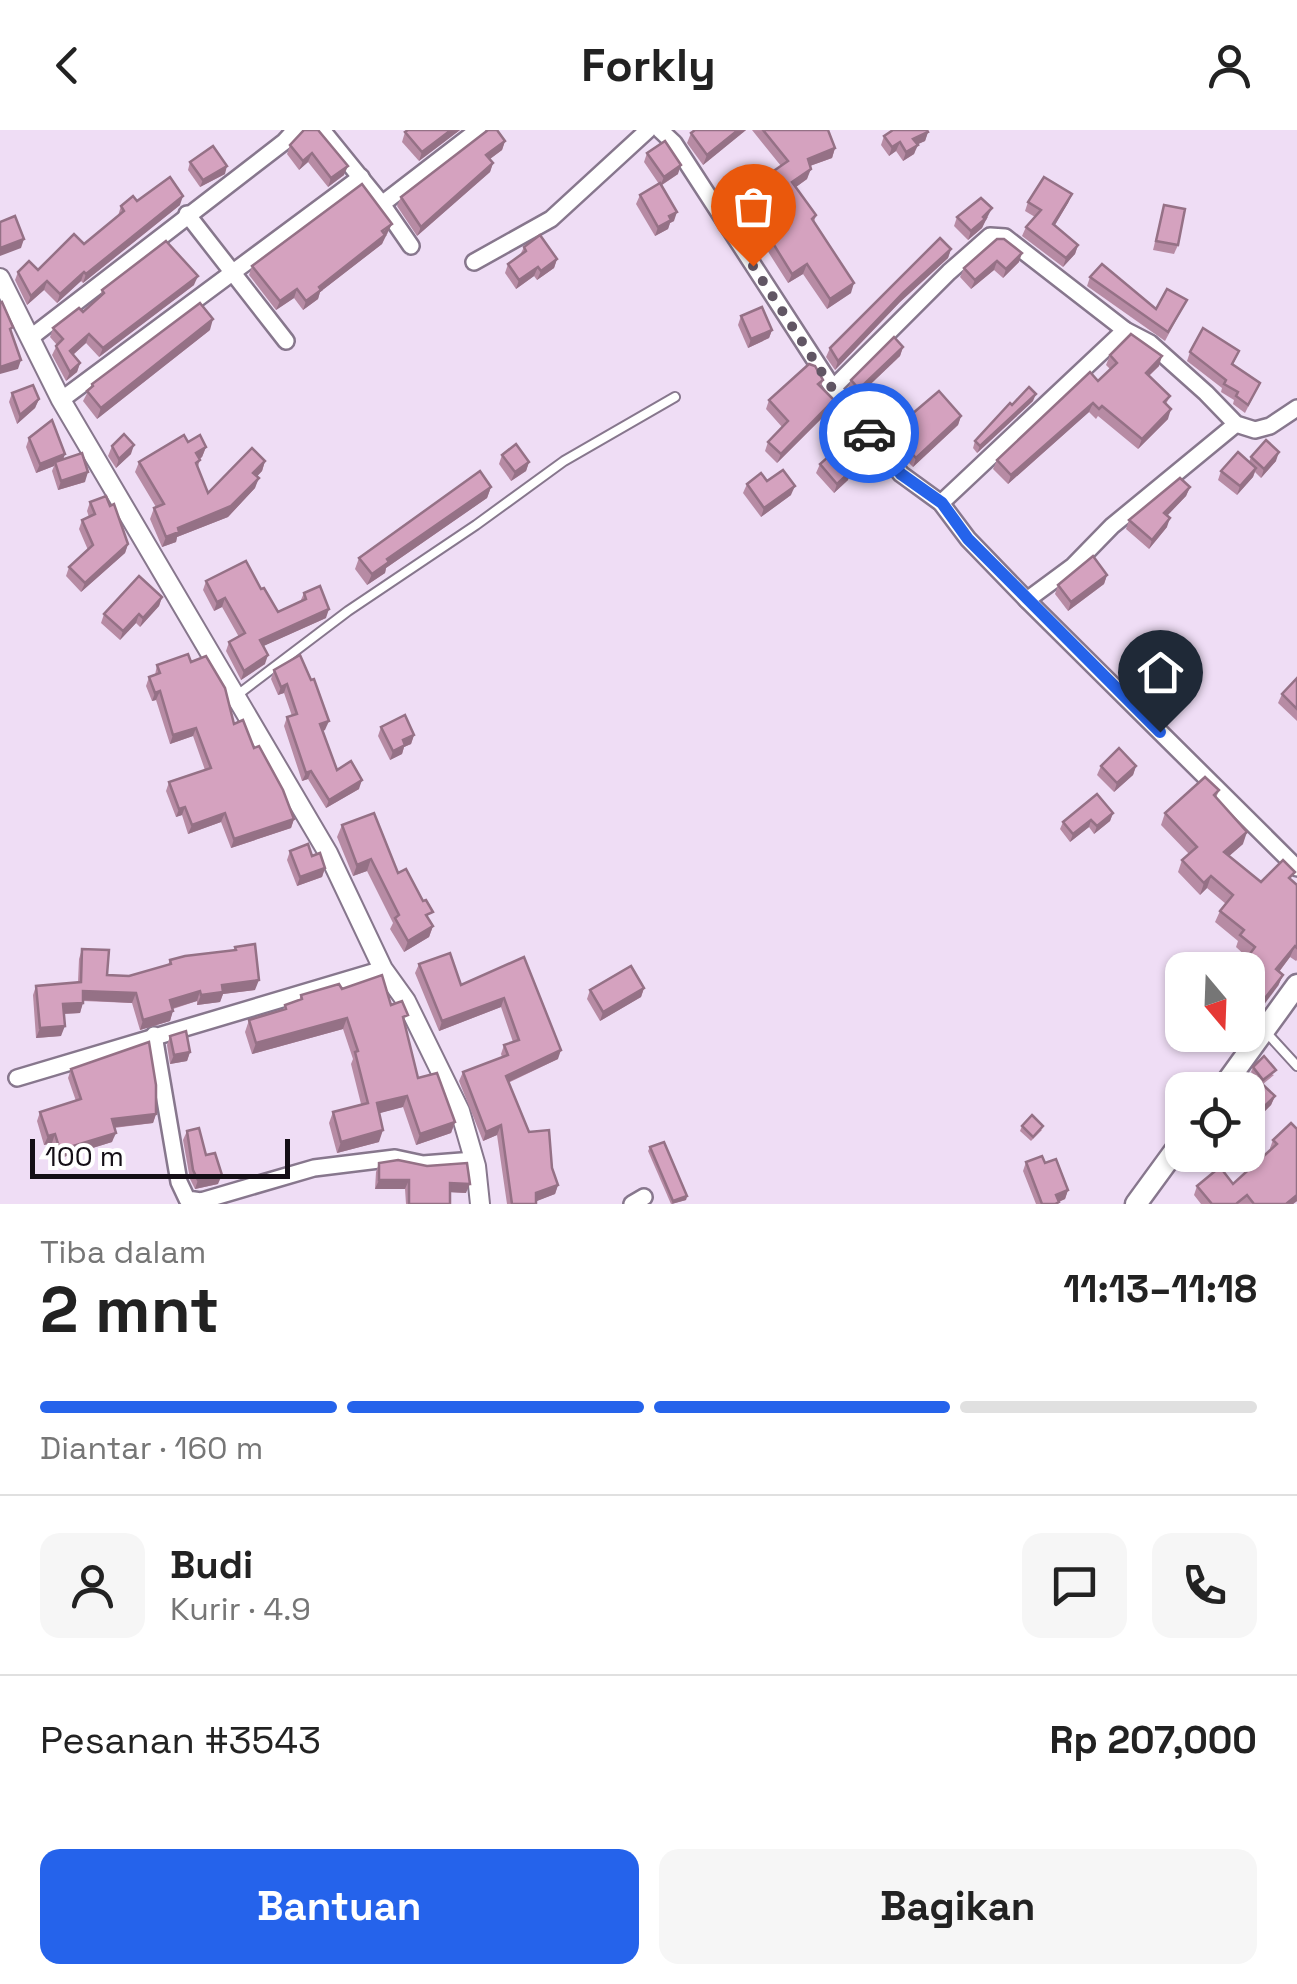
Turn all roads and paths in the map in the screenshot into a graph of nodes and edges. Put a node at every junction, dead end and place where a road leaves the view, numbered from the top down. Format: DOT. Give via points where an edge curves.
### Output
graph roads {
  1 [pos="295,130"];
  2 [pos="478,130"];
  3 [pos="648,130"];
  4 [pos="660,130"];
  5 [pos="332,133"];
  6 [pos="361,177"];
  7 [pos="382,204"];
  8 [pos="187,214"];
  9 [pos="412,246"];
  10 [pos="474,262"];
  11 [pos="231,273"];
  12 [pos="0,278"];
  13 [pos="1125,330"];
  14 [pos="30,338"];
  15 [pos="286,342"];
  16 [pos="832,388"];
  17 [pos="675,397"];
  18 [pos="61,400"];
  19 [pos="1297,408"];
  20 [pos="1236,424"];
  21 [pos="942,503"];
  22 [pos="1027,600"];
  23 [pos="236,696"];
  24 [pos="1297,868"];
  25 [pos="383,969"];
  26 [pos="1297,984"];
  27 [pos="1265,1031"];
  28 [pos="154,1036"];
  29 [pos="1297,1066"];
  30 [pos="17,1078"];
  31 [pos="474,1160"];
  32 [pos="1165,1164"];
  33 [pos="480,1204"];
  34 [pos="1136,1204"];
  1 -- 8 [label="street"];
  2 -- 7 [label="street"];
  3 -- 10 [label="street" via="552,219"];
  4 -- 16 [label="street"];
  5 -- 6 [label="street"];
  6 -- 7 [label="street"];
  6 -- 11 [label="street"];
  7 -- 9 [label="street"];
  8 -- 11 [label="street"];
  8 -- 14 [label="street"];
  11 -- 15 [label="street"];
  11 -- 18 [label="street"];
  12 -- 14 [label="street"];
  13 -- 16 [label="street" via="1005,237 990,236"];
  13 -- 20 [label="street" via="1150,343"];
  13 -- 21 [label="street"];
  14 -- 18 [label="street"];
  16 -- 21 [label="street" via="901,474"];
  17 -- 23 [label="lane" via="564,461"];
  18 -- 23 [label="street"];
  19 -- 20 [label="street" via="1255,430"];
  20 -- 22 [label="street"];
  21 -- 22 [label="street"];
  22 -- 24 [label="street"];
  23 -- 25 [label="street" via="328,853"];
  25 -- 28 [label="street"];
  25 -- 31 [label="street" via="460,1111"];
  26 -- 27 [label="main road"];
  27 -- 29 [label="lane"];
  28 -- 30 [label="street"];
  28 -- 31 [label="street" via="179,1182 188,1198 201,1201 314,1168 394,1158 423,1164"];
  31 -- 33 [label="street"];
  32 -- 34 [label="main road"];
}
